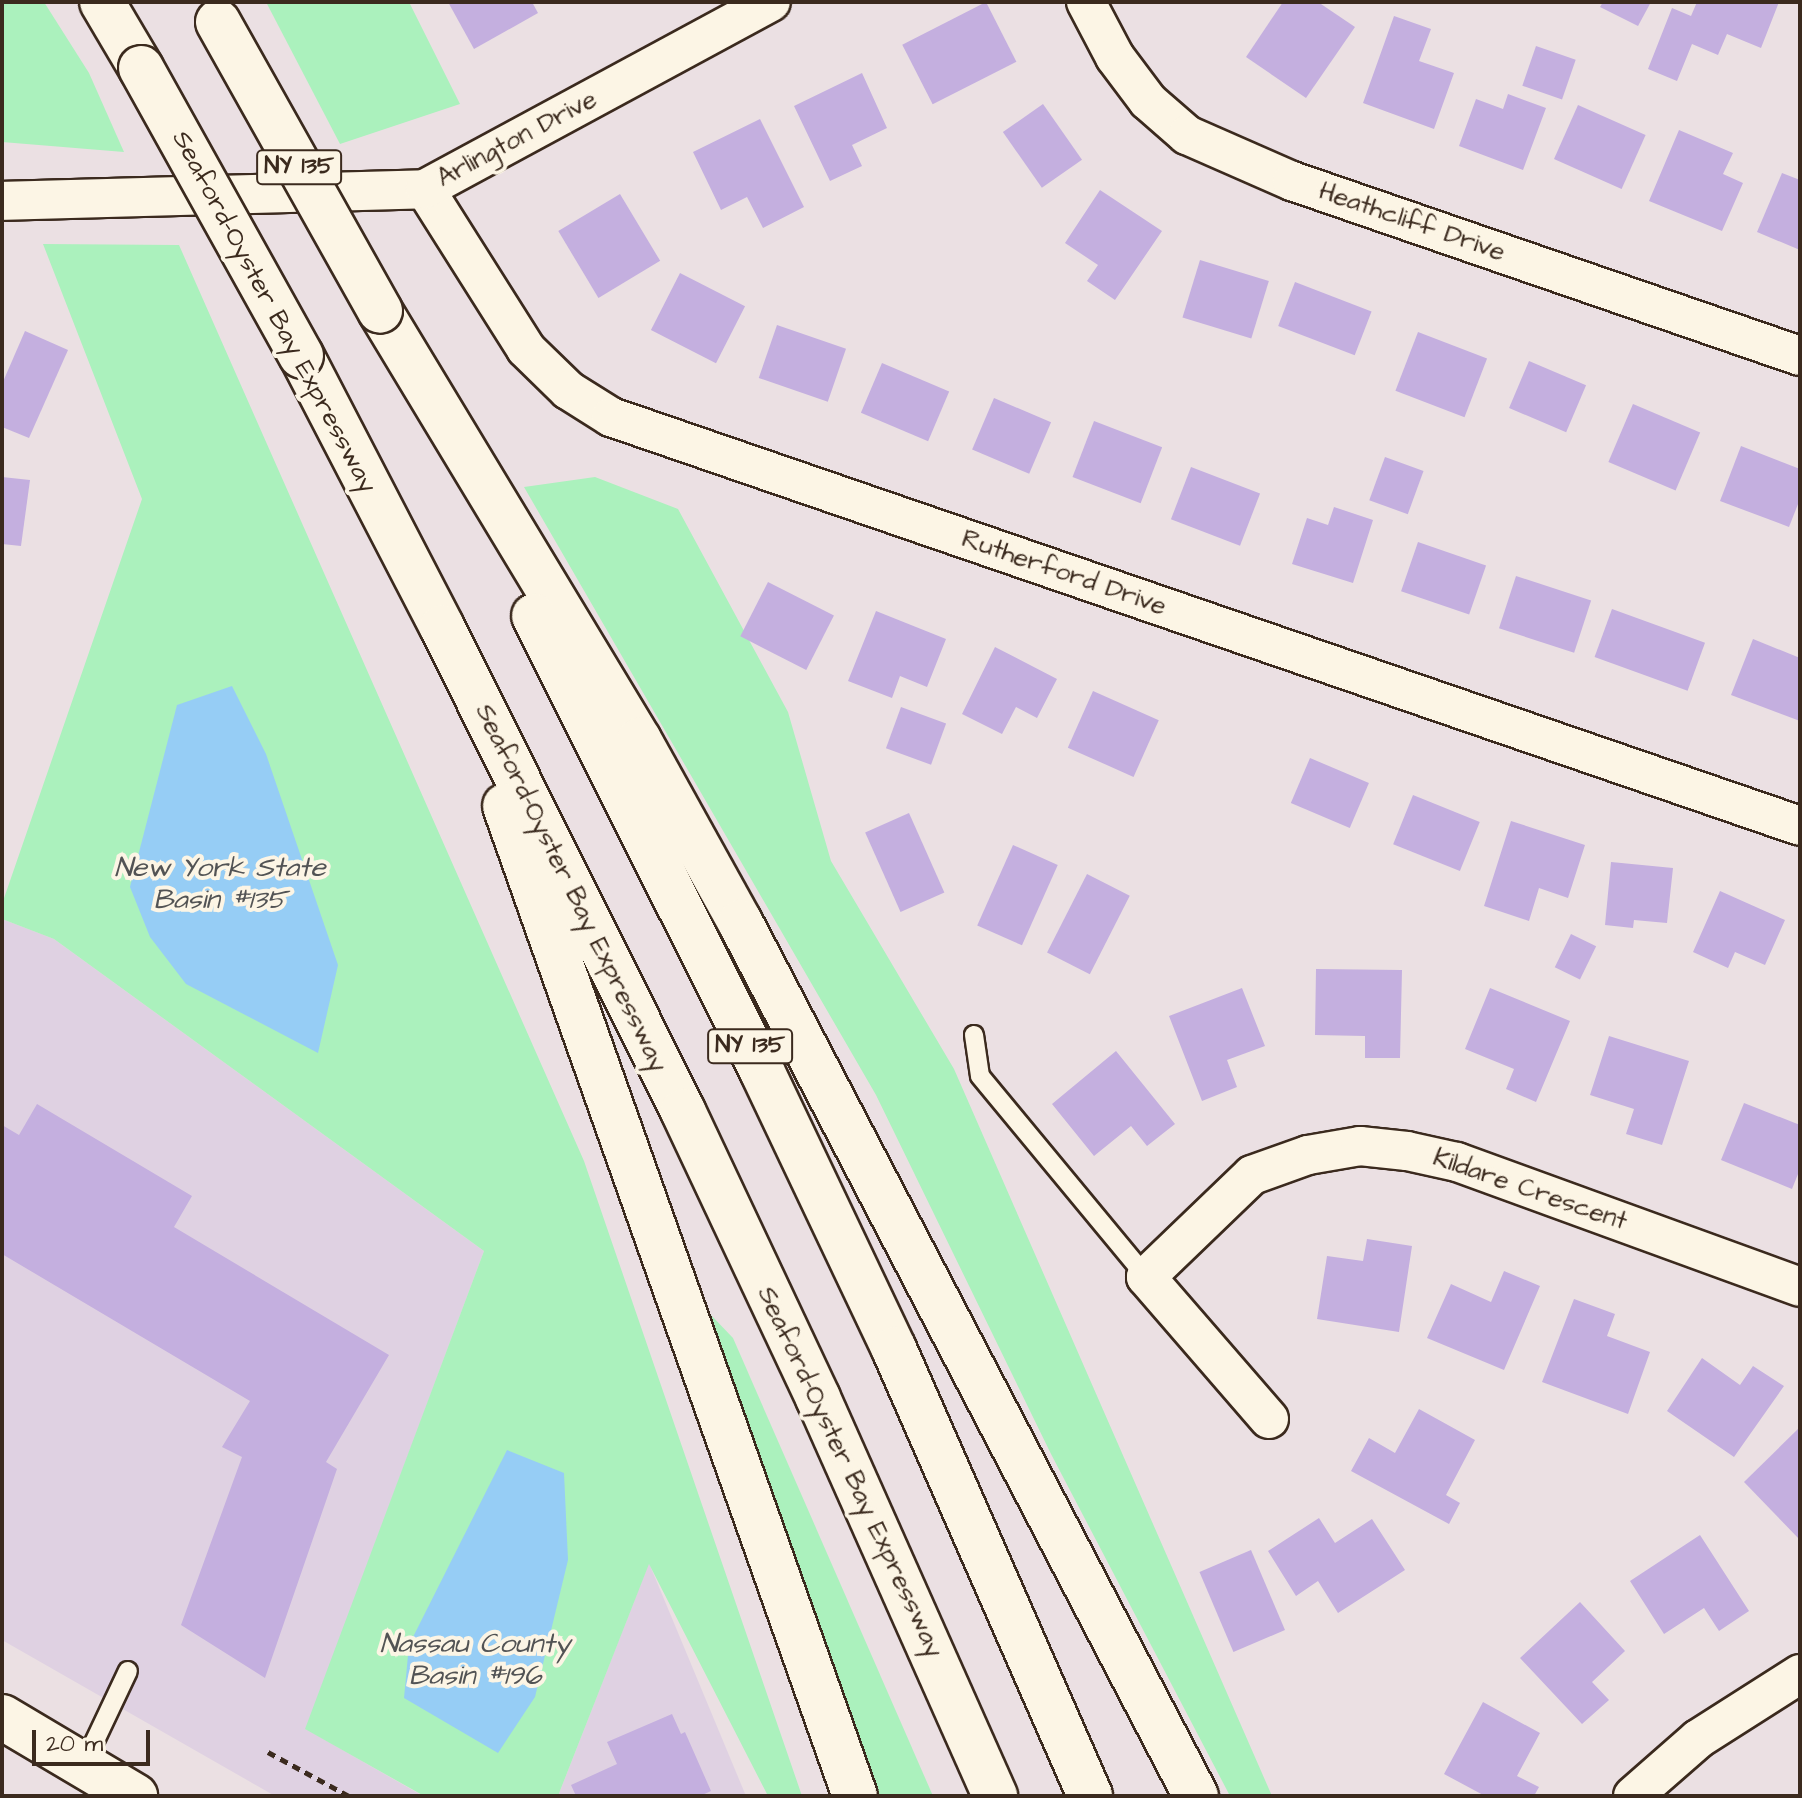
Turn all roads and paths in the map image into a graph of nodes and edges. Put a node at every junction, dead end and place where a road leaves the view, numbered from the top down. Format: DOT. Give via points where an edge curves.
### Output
graph roads {
  1 [pos="102,2"];
  2 [pos="771,2"];
  3 [pos="1086,2"];
  4 [pos="212,12"];
  5 [pos="425,189"];
  6 [pos="2,201"];
  7 [pos="380,311"];
  8 [pos="1800,356"];
  9 [pos="442,627"];
  10 [pos="1800,826"];
  11 [pos="974,1035"];
  12 [pos="1146,1277"];
  13 [pos="1800,1287"];
  14 [pos="1269,1419"];
  15 [pos="128,1671"];
  16 [pos="1800,1674"];
  17 [pos="2,1717"];
  18 [pos="268,1752"];
  19 [pos="83,1766"];
  20 [pos="135,1796"];
  21 [pos="349,1796"];
  22 [pos="855,1796"];
  23 [pos="995,1796"];
  24 [pos="1090,1796"];
  25 [pos="1196,1796"];
  26 [pos="1633,1796"];
  1 -- 9 [label="main road, Seaford-Oyster Bay Expressway, bridge" via="301,355"];
  2 -- 5 [label="street, Arlington Drive"];
  3 -- 8 [label="street, Heathcliff Drive" via="1115,57 1148,101 1187,135 1292,181"];
  4 -- 7 [label="main road, NY 135, bridge"];
  5 -- 6 [label="street, Arlington Drive"];
  5 -- 10 [label="street, Rutherford Drive" via="526,349 568,390 611,417"];
  7 -- 24 [label="main road, NY 135" via="762,1071 894,1349"];
  7 -- 25 [label="main road" via="704,857"];
  9 -- 22 [label="main road"];
  9 -- 23 [label="main road, Seaford-Oyster Bay Expressway" via="785,1326"];
  11 -- 12 [label="lane" via="980,1076"];
  12 -- 13 [label="street, Kildare Crescent" via="1252,1175 1308,1155 1360,1146 1457,1162"];
  12 -- 14 [label="street"];
  15 -- 19 [label="lane"];
  16 -- 26 [label="street" via="1698,1739"];
  17 -- 19 [label="main road"];
  18 -- 21 [label="path"];
  19 -- 20 [label="main road"];
}
